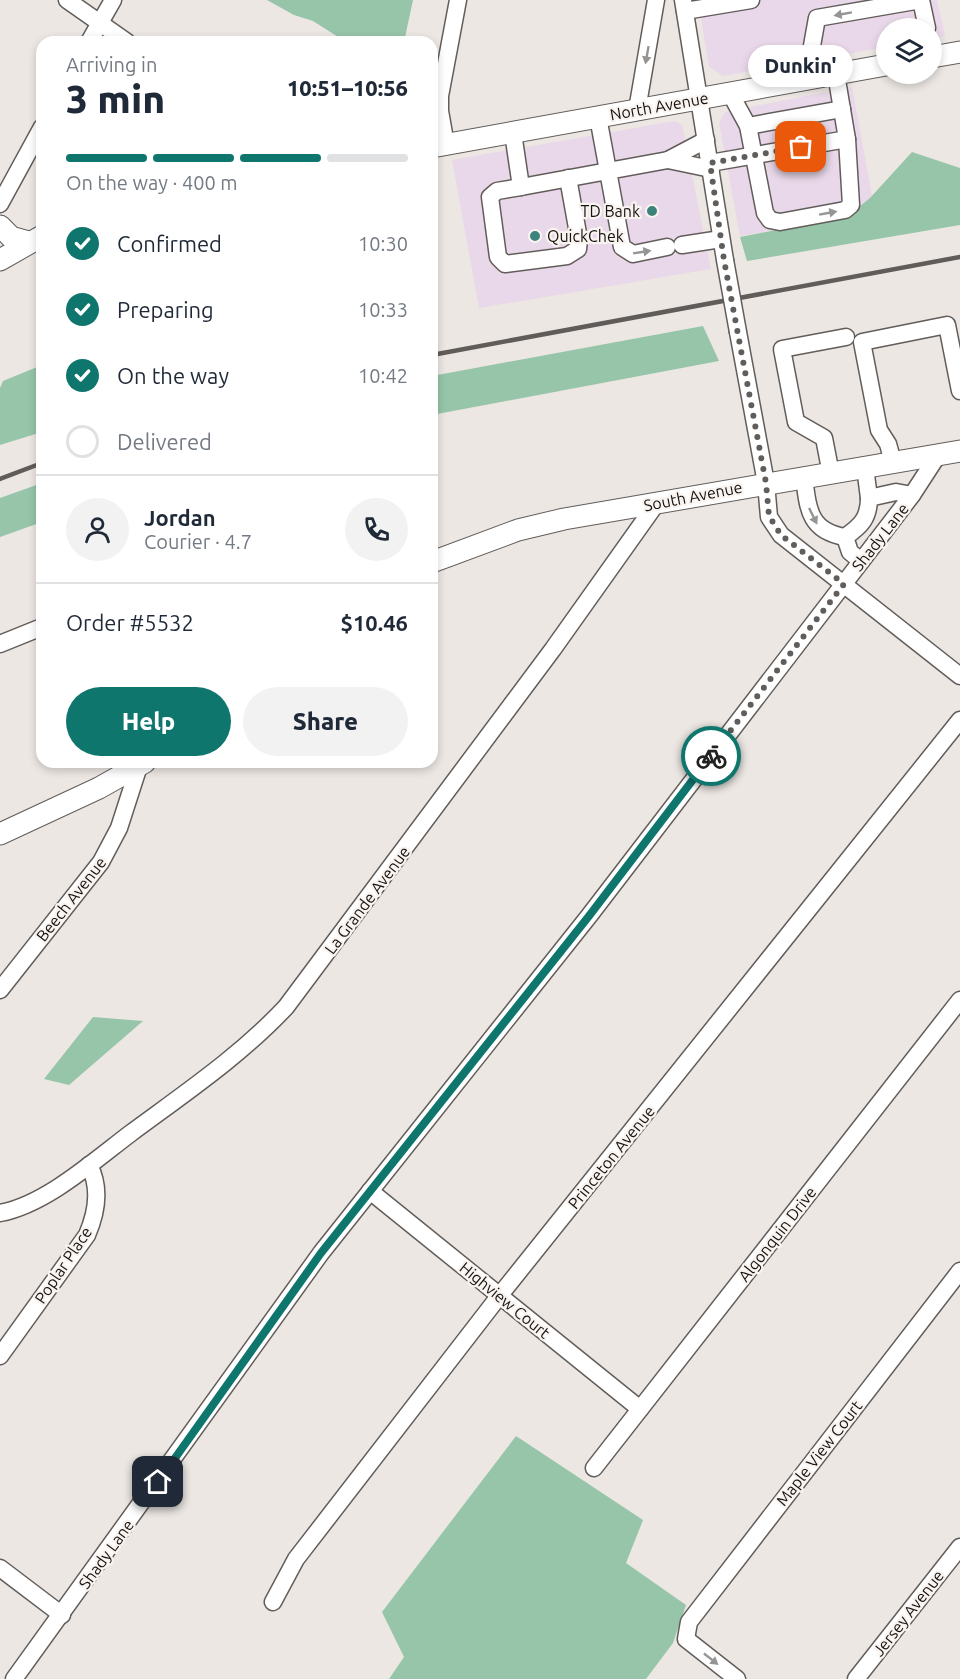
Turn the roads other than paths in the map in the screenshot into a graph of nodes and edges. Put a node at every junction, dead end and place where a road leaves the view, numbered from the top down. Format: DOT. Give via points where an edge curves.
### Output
graph roads {
  1 [pos="67,0"];
  2 [pos="113,0"];
  3 [pos="458,0"];
  4 [pos="656,0"];
  5 [pos="751,0"];
  6 [pos="921,0"];
  7 [pos="684,6"];
  8 [pos="925,18"];
  9 [pos="99,23"];
  10 [pos="92,36"];
  11 [pos="118,36"];
  12 [pos="960,52"];
  13 [pos="942,53"];
  14 [pos="876,67"];
  15 [pos="836,74"];
  16 [pos="806,79"];
  17 [pos="730,93"];
  18 [pos="700,98"];
  19 [pos="842,109"];
  20 [pos="637,110"];
  21 [pos="598,117"];
  22 [pos="748,126"];
  23 [pos="513,133"];
  24 [pos="36,138"];
  25 [pos="847,139"];
  26 [pos="706,141"];
  27 [pos="439,146"];
  28 [pos="754,156"];
  29 [pos="668,160"];
  30 [pos="710,166"];
  31 [pos="608,171"];
  32 [pos="568,178"];
  33 [pos="521,187"];
  34 [pos="0,204"];
  35 [pos="0,226"];
  36 [pos="36,239"];
  37 [pos="722,239"];
  38 [pos="0,260"];
  39 [pos="846,337"];
  40 [pos="960,391"];
  41 [pos="960,451"];
  42 [pos="938,455"];
  43 [pos="893,462"];
  44 [pos="865,467"];
  45 [pos="831,474"];
  46 [pos="804,477"];
  47 [pos="766,483"];
  48 [pos="912,495"];
  49 [pos="869,498"];
  50 [pos="657,504"];
  51 [pos="845,537"];
  52 [pos="438,560"];
  53 [pos="861,561"];
  54 [pos="844,584"];
  55 [pos="36,629"];
  56 [pos="0,644"];
  57 [pos="960,676"];
  58 [pos="960,720"];
  59 [pos="134,768"];
  60 [pos="141,768"];
  61 [pos="0,834"];
  62 [pos="0,990"];
  63 [pos="960,1000"];
  64 [pos="89,1165"];
  65 [pos="370,1191"];
  66 [pos="0,1213"];
  67 [pos="960,1271"];
  68 [pos="500,1295"];
  69 [pos="0,1356"];
  70 [pos="640,1409"];
  71 [pos="594,1468"];
  72 [pos="960,1547"];
  73 [pos="0,1568"];
  74 [pos="273,1602"];
  75 [pos="62,1615"];
  76 [pos="14,1679"];
  77 [pos="736,1679"];
  78 [pos="856,1679"];
  1 -- 9 [label="street"];
  2 -- 9 [label="street"];
  3 -- 27 [label="street" via="440,96"];
  4 -- 20 [label="street, one-way"];
  5 -- 7 [label="street"];
  6 -- 8 [label="street"];
  6 -- 16 [label="street, one-way" via="817,18"];
  7 -- 18 [label="street"];
  9 -- 10 [label="street"];
  9 -- 11 [label="street"];
  12 -- 13 [label="main road"];
  14 -- 15 [label="main road, North Avenue"];
  15 -- 16 [label="main road, North Avenue"];
  15 -- 19 [label="street"];
  16 -- 17 [label="main road, North Avenue"];
  17 -- 18 [label="main road, North Avenue"];
  17 -- 22 [label="street"];
  18 -- 20 [label="main road, North Avenue"];
  18 -- 26 [label="street"];
  19 -- 22 [label="street"];
  19 -- 25 [label="street"];
  20 -- 21 [label="main road, North Avenue"];
  21 -- 23 [label="main road, North Avenue"];
  21 -- 31 [label="street"];
  22 -- 28 [label="street"];
  23 -- 27 [label="main road, North Avenue"];
  23 -- 33 [label="street"];
  24 -- 34 [label="street"];
  25 -- 28 [label="street"];
  28 -- 25 [label="street, one-way" via="765,213 770,220 780,222 845,210 851,205"];
  26 -- 29 [label="street"];
  26 -- 30 [label="street"];
  28 -- 30 [label="street"];
  29 -- 30 [label="street"];
  29 -- 31 [label="street"];
  30 -- 37 [label="street"];
  31 -- 32 [label="street"];
  31 -- 37 [label="street, one-way" via="622,247 633,254"];
  32 -- 33 [label="street"];
  32 -- 33 [label="street" via="578,249 567,256 505,264 498,257 490,197 497,191"];
  35 -- 36 [label="main road" via="11,237"];
  36 -- 38 [label="main road"];
  37 -- 47 [label="street, bridge"];
  39 -- 45 [label="street" via="782,349 796,422 824,438"];
  40 -- 43 [label="street" via="947,325 862,342 879,430"];
  41 -- 42 [label="main road, South Avenue"];
  42 -- 43 [label="main road, South Avenue"];
  42 -- 48 [label="street, Shady Lane"];
  43 -- 44 [label="main road, South Avenue"];
  44 -- 45 [label="main road, South Avenue"];
  44 -- 49 [label="street"];
  45 -- 46 [label="main road, South Avenue"];
  46 -- 47 [label="main road, South Avenue"];
  46 -- 51 [label="street, one-way" via="807,503 815,524 830,534"];
  47 -- 50 [label="main road, South Avenue"];
  47 -- 54 [label="street" via="769,516 781,535"];
  48 -- 49 [label="street" via="896,492"];
  48 -- 53 [label="street, Shady Lane"];
  49 -- 51 [label="street" via="866,519"];
  50 -- 52 [label="main road, South Avenue" via="518,530"];
  50 -- 64 [label="street, La Grande Avenue" via="286,1006 235,1056"];
  51 -- 53 [label="street" via="850,552"];
  53 -- 54 [label="street, Shady Lane"];
  54 -- 57 [label="street"];
  54 -- 65 [label="street, Shady Lane" via="589,916"];
  55 -- 56 [label="street"];
  58 -- 68 [label="street, Princeton Avenue"];
  59 -- 61 [label="main road"];
  60 -- 62 [label="street, Beech Avenue" via="119,828 101,862"];
  63 -- 70 [label="street, Algonquin Drive"];
  64 -- 66 [label="street, La Grande Avenue" via="32,1203"];
  64 -- 69 [label="street, Poplar Place" via="97,1198 87,1235"];
  65 -- 68 [label="street, Highview Court"];
  65 -- 75 [label="street, Shady Lane" via="321,1253"];
  67 -- 77 [label="street, Maple View Court, one-way" via="689,1622 686,1639"];
  68 -- 70 [label="street, Highview Court"];
  68 -- 74 [label="street, Princeton Avenue" via="296,1558"];
  70 -- 71 [label="street, Algonquin Drive"];
  72 -- 78 [label="street, Jersey Avenue"];
  73 -- 75 [label="street"];
  75 -- 76 [label="street, Shady Lane"];
}
